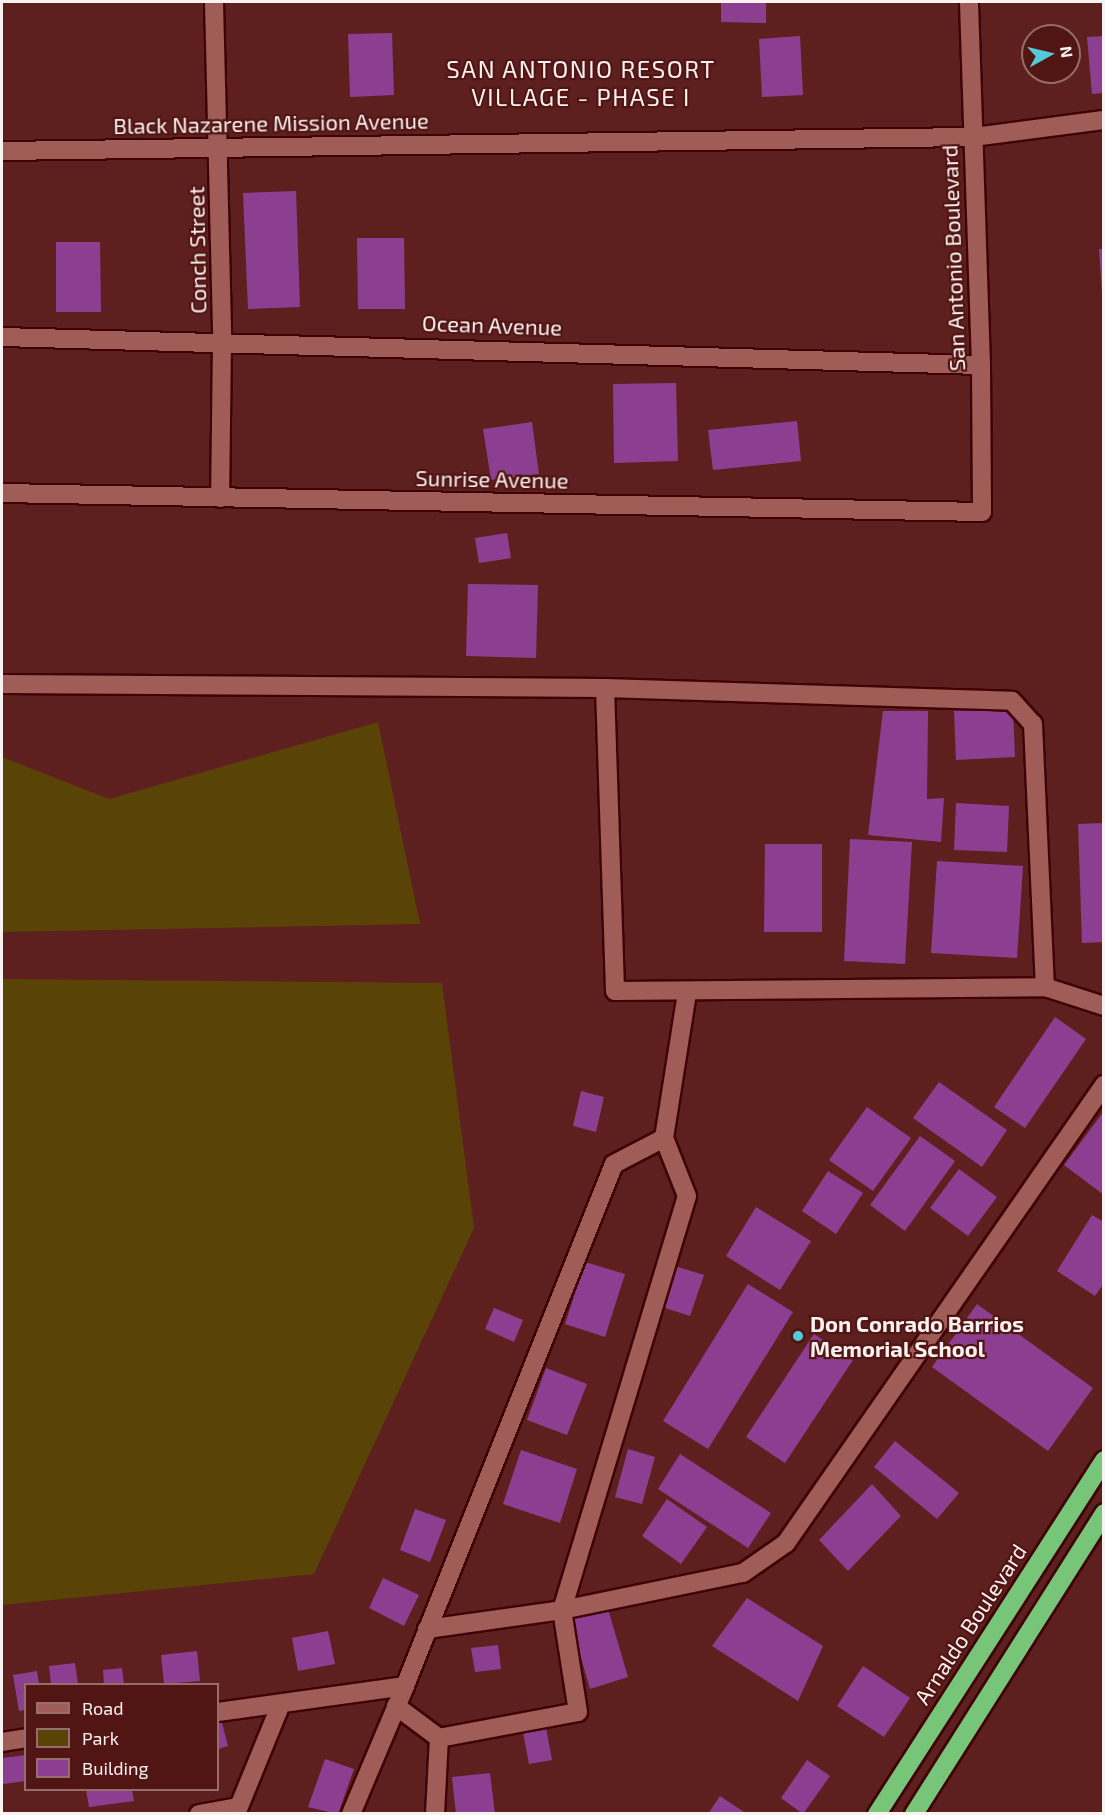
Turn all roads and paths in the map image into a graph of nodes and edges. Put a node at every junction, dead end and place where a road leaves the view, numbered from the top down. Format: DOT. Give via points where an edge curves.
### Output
graph roads {
  1 [pos="214,2"];
  2 [pos="969,2"];
  3 [pos="1104,120"];
  4 [pos="974,137"];
  5 [pos="220,148"];
  6 [pos="2,151"];
  7 [pos="2,337"];
  8 [pos="222,341"];
  9 [pos="981,365"];
  10 [pos="2,493"];
  11 [pos="220,498"];
  12 [pos="982,512"];
  13 [pos="2,684"];
  14 [pos="605,688"];
  15 [pos="1045,987"];
  16 [pos="687,992"];
  17 [pos="1104,1006"];
  18 [pos="1104,1085"];
  19 [pos="664,1138"];
  20 [pos="1104,1460"];
  21 [pos="1080,1496"];
  22 [pos="1104,1512"];
  23 [pos="562,1610"];
  24 [pos="427,1629"];
  25 [pos="405,1686"];
  26 [pos="280,1704"];
  27 [pos="396,1706"];
  28 [pos="219,1712"];
  29 [pos="938,1719"];
  30 [pos="969,1725"];
  31 [pos="24,1738"];
  32 [pos="439,1738"];
  33 [pos="2,1742"];
  34 [pos="237,1810"];
  35 [pos="200,1814"];
  36 [pos="351,1814"];
  37 [pos="435,1814"];
  38 [pos="876,1814"];
  39 [pos="914,1814"];
  1 -- 5 [label="street, Conch Street"];
  2 -- 4 [label="street, San Antonio Boulevard"];
  3 -- 4 [label="street, Black Nazarene Mission Avenue"];
  4 -- 5 [label="street, Black Nazarene Mission Avenue"];
  4 -- 9 [label="street, San Antonio Boulevard"];
  5 -- 6 [label="street, Black Nazarene Mission Avenue"];
  5 -- 8 [label="street, Conch Street"];
  7 -- 8 [label="street, Ocean Avenue"];
  8 -- 9 [label="street, Ocean Avenue"];
  8 -- 11 [label="street, Conch Street"];
  9 -- 12 [label="street, San Antonio Boulevard"];
  10 -- 11 [label="street, Sunrise Avenue"];
  11 -- 12 [label="street, Sunrise Avenue"];
  13 -- 14 [label="street"];
  14 -- 15 [label="street" via="1012,701 1032,724"];
  14 -- 16 [label="street" via="615,991"];
  15 -- 16 [label="street"];
  15 -- 17 [label="street"];
  16 -- 19 [label="street"];
  18 -- 23 [label="street" via="786,1543 743,1573"];
  19 -- 23 [label="street" via="687,1196"];
  19 -- 24 [label="street" via="614,1164"];
  20 -- 21 [label="highway, Arnaldo Boulevard"];
  21 -- 22 [label="highway"];
  21 -- 29 [label="highway, Arnaldo Boulevard"];
  22 -- 30 [label="highway"];
  23 -- 24 [label="street"];
  23 -- 32 [label="street" via="578,1712"];
  24 -- 25 [label="street"];
  25 -- 26 [label="street"];
  25 -- 27 [label="street"];
  26 -- 28 [label="street"];
  26 -- 34 [label="street"];
  27 -- 32 [label="street"];
  27 -- 36 [label="street"];
  29 -- 30 [label="highway"];
  29 -- 38 [label="highway, Arnaldo Boulevard"];
  30 -- 39 [label="highway"];
  31 -- 33 [label="street"];
  32 -- 37 [label="street"];
  34 -- 35 [label="street"];
}
